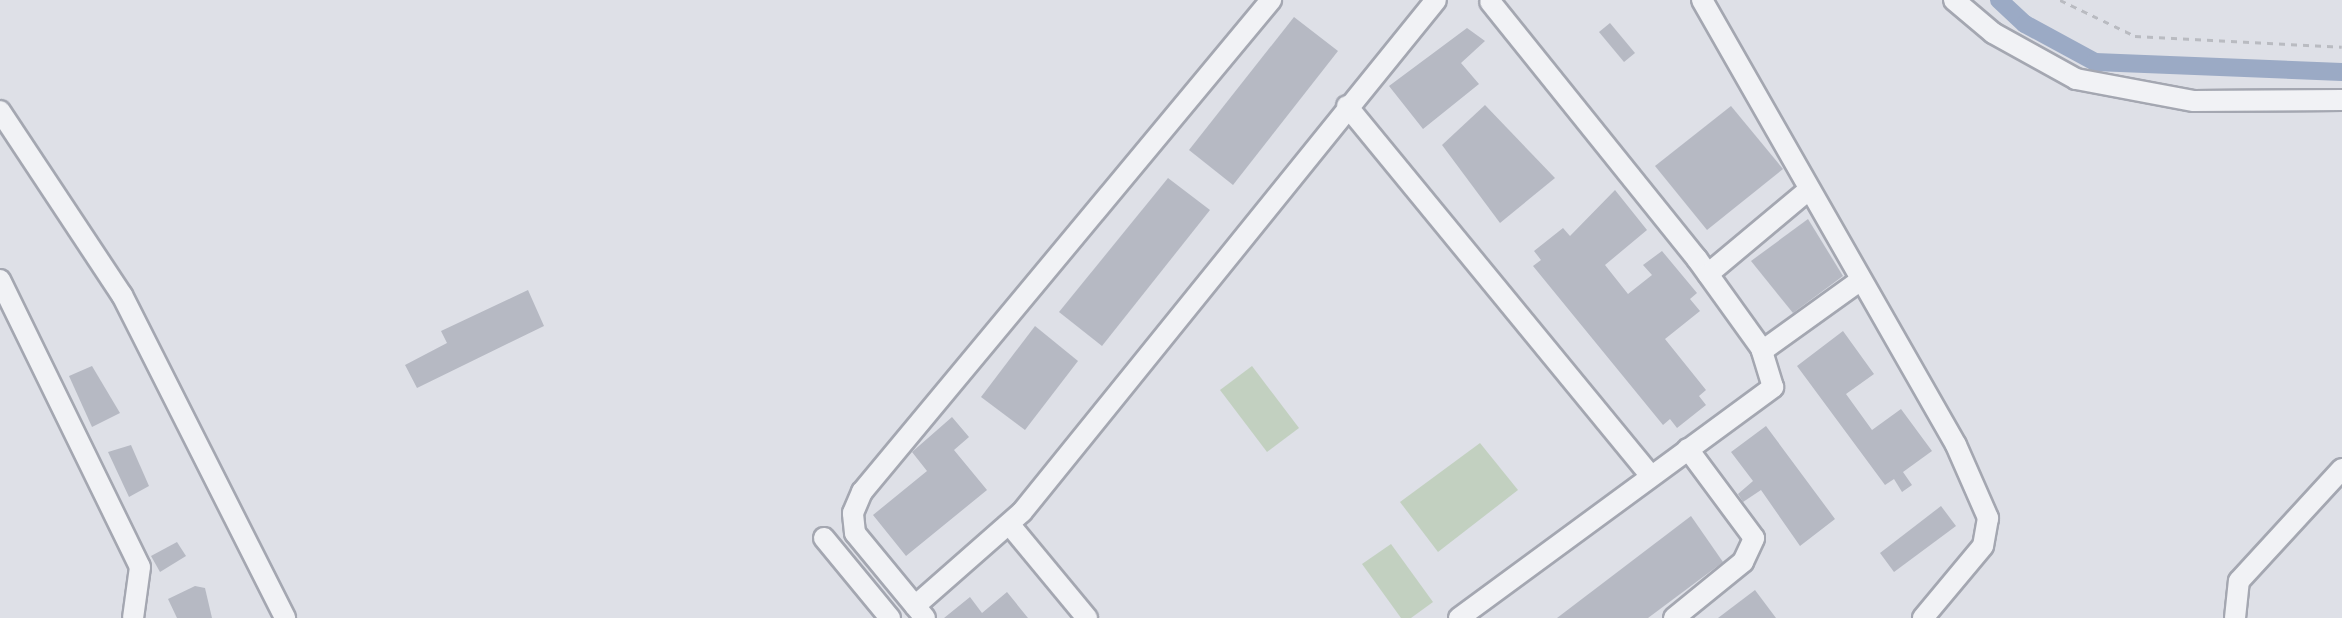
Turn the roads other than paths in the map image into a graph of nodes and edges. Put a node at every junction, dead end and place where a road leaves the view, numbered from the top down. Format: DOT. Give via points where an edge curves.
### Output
graph roads {
  1 [pos="1271,0"];
  2 [pos="1436,0"];
  3 [pos="1702,0"];
  4 [pos="1954,0"];
  5 [pos="1491,1"];
  6 [pos="2342,100"];
  7 [pos="1347,106"];
  8 [pos="0,111"];
  9 [pos="1806,192"];
  10 [pos="1708,274"];
  11 [pos="0,280"];
  12 [pos="1858,282"];
  13 [pos="1762,351"];
  14 [pos="1688,449"];
  15 [pos="2342,469"];
  16 [pos="1651,476"];
  17 [pos="1010,525"];
  18 [pos="824,538"];
  19 [pos="920,612"];
  20 [pos="133,618"];
  21 [pos="285,618"];
  22 [pos="890,618"];
  23 [pos="1087,618"];
  24 [pos="1459,618"];
  25 [pos="1674,618"];
  26 [pos="1923,618"];
  27 [pos="2235,618"];
  1 -- 19 [label="street" via="862,492 853,513 855,533"];
  2 -- 7 [label="street"];
  3 -- 9 [label="street"];
  4 -- 6 [label="street" via="1993,33 2076,79 2194,101"];
  5 -- 10 [label="street"];
  7 -- 16 [label="street"];
  7 -- 17 [label="street"];
  8 -- 21 [label="street" via="122,295"];
  9 -- 10 [label="street"];
  9 -- 12 [label="street"];
  10 -- 13 [label="street"];
  11 -- 20 [label="street" via="140,567"];
  12 -- 13 [label="street"];
  12 -- 26 [label="street" via="1956,445 1988,518 1983,546"];
  13 -- 14 [label="street" via="1773,387"];
  14 -- 16 [label="street"];
  14 -- 25 [label="street" via="1754,538 1743,562"];
  15 -- 27 [label="street" via="2239,581"];
  16 -- 24 [label="street"];
  17 -- 19 [label="street"];
  17 -- 23 [label="street"];
  18 -- 22 [label="street"];
}
